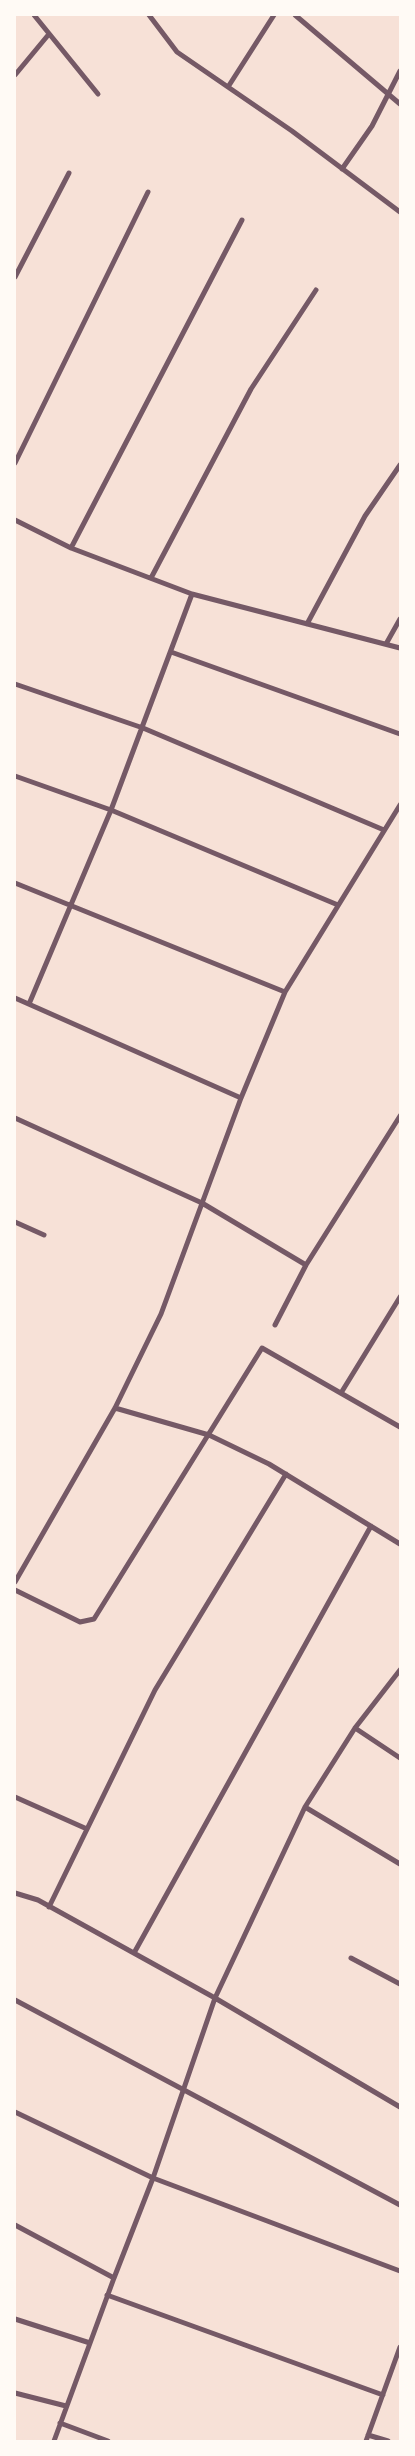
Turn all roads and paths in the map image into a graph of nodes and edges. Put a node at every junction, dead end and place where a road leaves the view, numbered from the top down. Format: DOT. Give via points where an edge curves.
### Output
graph roads {
  1 [pos="34,15"];
  2 [pos="149,15"];
  3 [pos="274,15"];
  4 [pos="295,15"];
  5 [pos="49,34"];
  6 [pos="400,71"];
  7 [pos="15,75"];
  8 [pos="228,87"];
  9 [pos="98,94"];
  10 [pos="389,95"];
  11 [pos="400,104"];
  12 [pos="342,169"];
  13 [pos="69,173"];
  14 [pos="148,192"];
  15 [pos="400,212"];
  16 [pos="242,220"];
  17 [pos="15,277"];
  18 [pos="316,290"];
  19 [pos="15,463"];
  20 [pos="400,465"];
  21 [pos="15,520"];
  22 [pos="71,548"];
  23 [pos="151,578"];
  24 [pos="192,594"];
  25 [pos="400,619"];
  26 [pos="307,624"];
  27 [pos="386,644"];
  28 [pos="400,648"];
  29 [pos="171,652"];
  30 [pos="15,684"];
  31 [pos="143,728"];
  32 [pos="400,734"];
  33 [pos="15,776"];
  34 [pos="399,807"];
  35 [pos="111,810"];
  36 [pos="384,830"];
  37 [pos="15,883"];
  38 [pos="70,905"];
  39 [pos="338,905"];
  40 [pos="285,992"];
  41 [pos="15,998"];
  42 [pos="28,1004"];
  43 [pos="241,1098"];
  44 [pos="400,1116"];
  45 [pos="15,1118"];
  46 [pos="202,1203"];
  47 [pos="15,1222"];
  48 [pos="44,1235"];
  49 [pos="306,1265"];
  50 [pos="400,1297"];
  51 [pos="274,1325"];
  52 [pos="341,1393"];
  53 [pos="115,1408"];
  54 [pos="400,1427"];
  55 [pos="209,1435"];
  56 [pos="286,1474"];
  57 [pos="372,1526"];
  58 [pos="400,1544"];
  59 [pos="15,1582"];
  60 [pos="15,1590"];
  61 [pos="400,1670"];
  62 [pos="355,1728"];
  63 [pos="400,1758"];
  64 [pos="15,1797"];
  65 [pos="306,1807"];
  66 [pos="87,1830"];
  67 [pos="400,1864"];
  68 [pos="15,1893"];
  69 [pos="49,1907"];
  70 [pos="134,1953"];
  71 [pos="351,1958"];
  72 [pos="400,1984"];
  73 [pos="215,1998"];
  74 [pos="15,2000"];
  75 [pos="185,2090"];
  76 [pos="400,2107"];
  77 [pos="15,2112"];
  78 [pos="153,2178"];
  79 [pos="400,2205"];
  80 [pos="15,2225"];
  81 [pos="400,2271"];
  82 [pos="114,2278"];
  83 [pos="107,2296"];
  84 [pos="15,2318"];
  85 [pos="90,2343"];
  86 [pos="400,2347"];
  87 [pos="15,2393"];
  88 [pos="382,2395"];
  89 [pos="66,2406"];
  90 [pos="60,2423"];
  91 [pos="367,2438"];
  92 [pos="54,2441"];
  93 [pos="108,2441"];
  94 [pos="388,2441"];
  1 -- 5 [label="street"];
  2 -- 8 [label="street" via="177,52"];
  3 -- 8 [label="street"];
  4 -- 10 [label="street"];
  5 -- 7 [label="street"];
  5 -- 9 [label="street"];
  6 -- 10 [label="street"];
  8 -- 12 [label="street"];
  10 -- 11 [label="street"];
  10 -- 12 [label="street"];
  12 -- 15 [label="street"];
  13 -- 17 [label="street"];
  14 -- 19 [label="street"];
  16 -- 22 [label="street"];
  18 -- 23 [label="street" via="251,389"];
  20 -- 26 [label="street" via="365,516"];
  21 -- 22 [label="street"];
  22 -- 23 [label="street"];
  23 -- 24 [label="street"];
  24 -- 26 [label="street"];
  24 -- 29 [label="street"];
  25 -- 27 [label="street"];
  26 -- 27 [label="street"];
  27 -- 28 [label="street"];
  29 -- 31 [label="street"];
  29 -- 32 [label="street"];
  30 -- 31 [label="street"];
  31 -- 35 [label="street"];
  31 -- 36 [label="street"];
  33 -- 35 [label="street"];
  34 -- 36 [label="street"];
  35 -- 38 [label="street"];
  35 -- 39 [label="street"];
  36 -- 39 [label="street"];
  37 -- 38 [label="street"];
  38 -- 40 [label="street"];
  38 -- 42 [label="street"];
  39 -- 40 [label="street"];
  40 -- 43 [label="street"];
  41 -- 42 [label="street"];
  42 -- 43 [label="street"];
  43 -- 46 [label="street"];
  44 -- 49 [label="street"];
  45 -- 46 [label="street"];
  46 -- 49 [label="street"];
  46 -- 53 [label="street" via="161,1314"];
  47 -- 48 [label="street"];
  49 -- 51 [label="street"];
  50 -- 52 [label="street"];
  52 -- 54 [label="street"];
  52 -- 55 [label="street" via="262,1348"];
  53 -- 55 [label="street"];
  53 -- 59 [label="street"];
  55 -- 56 [label="street"];
  55 -- 60 [label="street" via="94,1619 80,1622"];
  56 -- 57 [label="street"];
  56 -- 66 [label="street" via="156,1690"];
  57 -- 58 [label="street"];
  57 -- 70 [label="street"];
  61 -- 62 [label="street"];
  62 -- 63 [label="street"];
  62 -- 65 [label="street"];
  64 -- 66 [label="street"];
  65 -- 67 [label="street"];
  65 -- 73 [label="street"];
  66 -- 69 [label="street"];
  68 -- 69 [label="street"];
  69 -- 70 [label="street"];
  70 -- 73 [label="street"];
  71 -- 72 [label="street"];
  73 -- 75 [label="street"];
  73 -- 76 [label="street"];
  74 -- 75 [label="street"];
  75 -- 78 [label="street"];
  75 -- 79 [label="street"];
  77 -- 78 [label="street"];
  78 -- 81 [label="street"];
  78 -- 82 [label="street"];
  80 -- 82 [label="street"];
  82 -- 83 [label="street"];
  83 -- 85 [label="street"];
  83 -- 88 [label="street"];
  84 -- 85 [label="street"];
  85 -- 89 [label="street"];
  86 -- 88 [label="street"];
  87 -- 89 [label="street"];
  88 -- 91 [label="street"];
  89 -- 90 [label="street"];
  90 -- 92 [label="street"];
  90 -- 93 [label="street"];
  91 -- 94 [label="street"];
}
